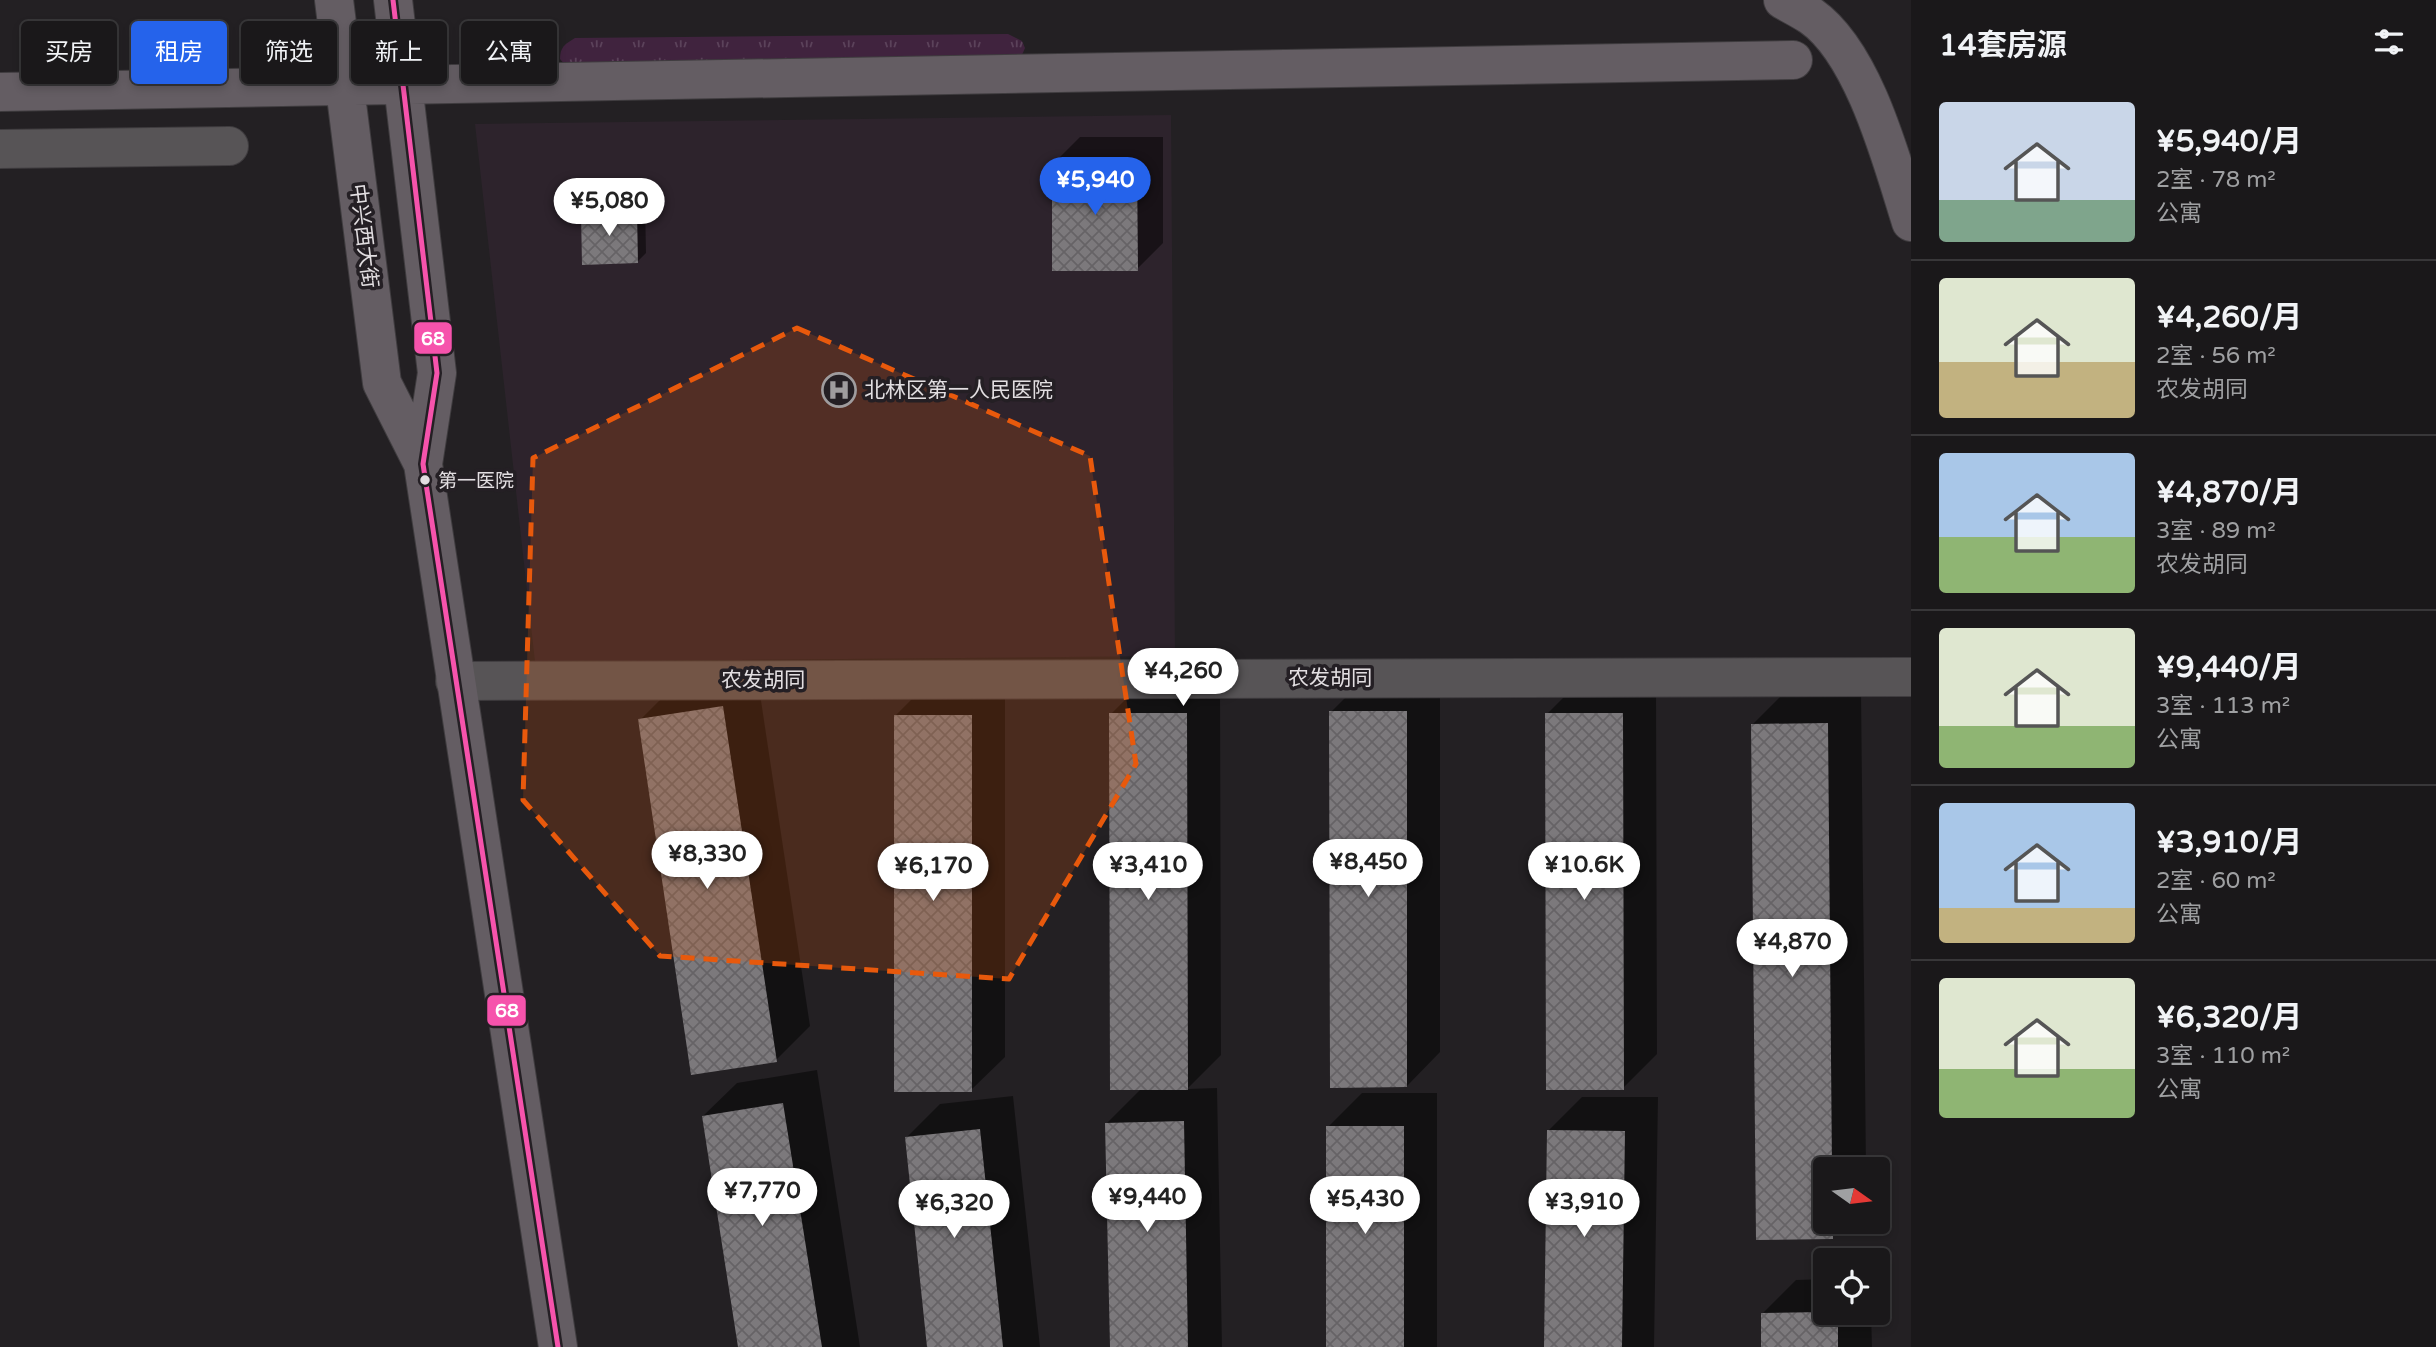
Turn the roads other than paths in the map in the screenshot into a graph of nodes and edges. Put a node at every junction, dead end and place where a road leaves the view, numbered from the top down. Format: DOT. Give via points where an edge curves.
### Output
graph roads {
  1 [pos="334,0"];
  2 [pos="393,0"];
  3 [pos="1783,0"];
  4 [pos="1793,60"];
  5 [pos="403,85"];
  6 [pos="345,86"];
  7 [pos="0,92"];
  8 [pos="229,146"];
  9 [pos="0,149"];
  10 [pos="1911,222"];
  11 [pos="423,464"];
  12 [pos="1911,677"];
  13 [pos="455,681"];
  14 [pos="558,1347"];
  1 -- 6 [label="main road, 中兴西大街"];
  2 -- 5 [label="main road, 中兴西大街"];
  3 -- 10 [label="main road" via="1812,17 1841,48 1868,96"];
  4 -- 5 [label="main road"];
  5 -- 6 [label="main road"];
  5 -- 11 [label="main road, 中兴西大街" via="437,373"];
  6 -- 7 [label="main road"];
  6 -- 11 [label="main road, 中兴西大街" via="383,383"];
  8 -- 9 [label="street"];
  11 -- 13 [label="main road, 中兴西大街"];
  12 -- 13 [label="street, 农发胡同"];
  13 -- 14 [label="main road, 中兴西大街"];
}
